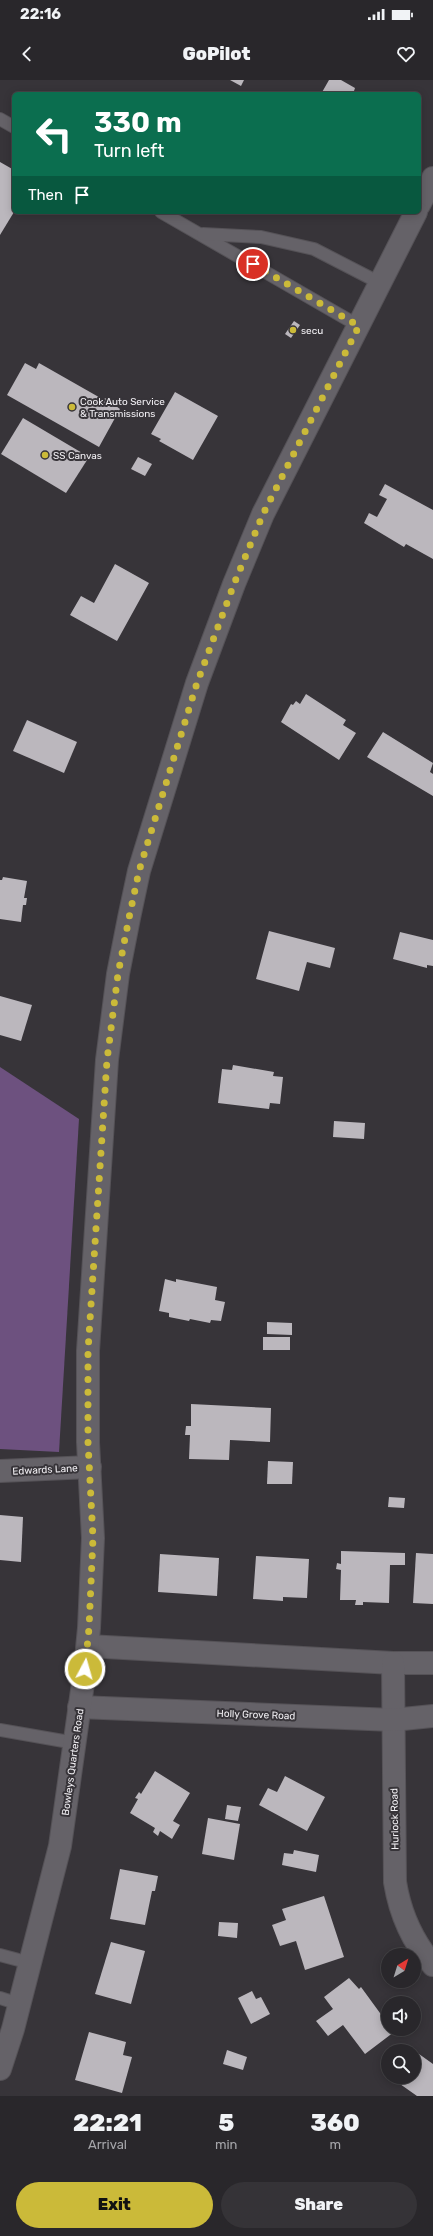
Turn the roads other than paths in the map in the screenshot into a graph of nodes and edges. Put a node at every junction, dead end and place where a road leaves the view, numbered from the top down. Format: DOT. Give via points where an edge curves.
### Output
graph roads {
  1 [pos="0,119"];
  2 [pos="12,126"];
  3 [pos="433,178"];
  4 [pos="421,201"];
  5 [pos="165,214"];
  6 [pos="415,214"];
  7 [pos="200,234"];
  8 [pos="380,283"];
  9 [pos="359,326"];
  10 [pos="90,1466"];
  11 [pos="0,1471"];
  12 [pos="88,1646"];
  13 [pos="393,1663"];
  14 [pos="433,1663"];
  15 [pos="79,1707"];
  16 [pos="433,1716"];
  17 [pos="393,1720"];
  18 [pos="0,1730"];
  19 [pos="75,1743"];
  20 [pos="0,1955"];
  21 [pos="30,1963"];
  22 [pos="433,1965"];
  23 [pos="10,2001"];
  24 [pos="0,2069"];
  1 -- 2 [label="lane"];
  3 -- 4 [label="street"];
  5 -- 7 [label="lane"];
  6 -- 8 [label="street, Bowleys Quarters Road"];
  7 -- 8 [label="lane" via="260,237 314,249"];
  7 -- 9 [label="lane"];
  8 -- 9 [label="street, Bowleys Quarters Road"];
  9 -- 10 [label="street, Bowleys Quarters Road" via="263,514 234,584 197,683 139,871 118,974 107,1060 88,1351"];
  10 -- 11 [label="street, Edwards Lane"];
  10 -- 12 [label="street, Bowleys Quarters Road" via="93,1538"];
  12 -- 13 [label="street"];
  12 -- 15 [label="street, Bowleys Quarters Road"];
  13 -- 14 [label="street"];
  13 -- 17 [label="street, Hurlock Road"];
  15 -- 17 [label="street, Holly Grove Road"];
  15 -- 19 [label="street, Bowleys Quarters Road"];
  16 -- 17 [label="street, Holly Grove Road"];
  17 -- 22 [label="street, Hurlock Road" via="396,1889 407,1926"];
  18 -- 19 [label="lane"];
  19 -- 21 [label="street, Bowleys Quarters Road" via="60,1846"];
  20 -- 21 [label="lane"];
  21 -- 23 [label="street, Bowleys Quarters Road"];
  23 -- 24 [label="street, Bowleys Quarters Road"];
}
